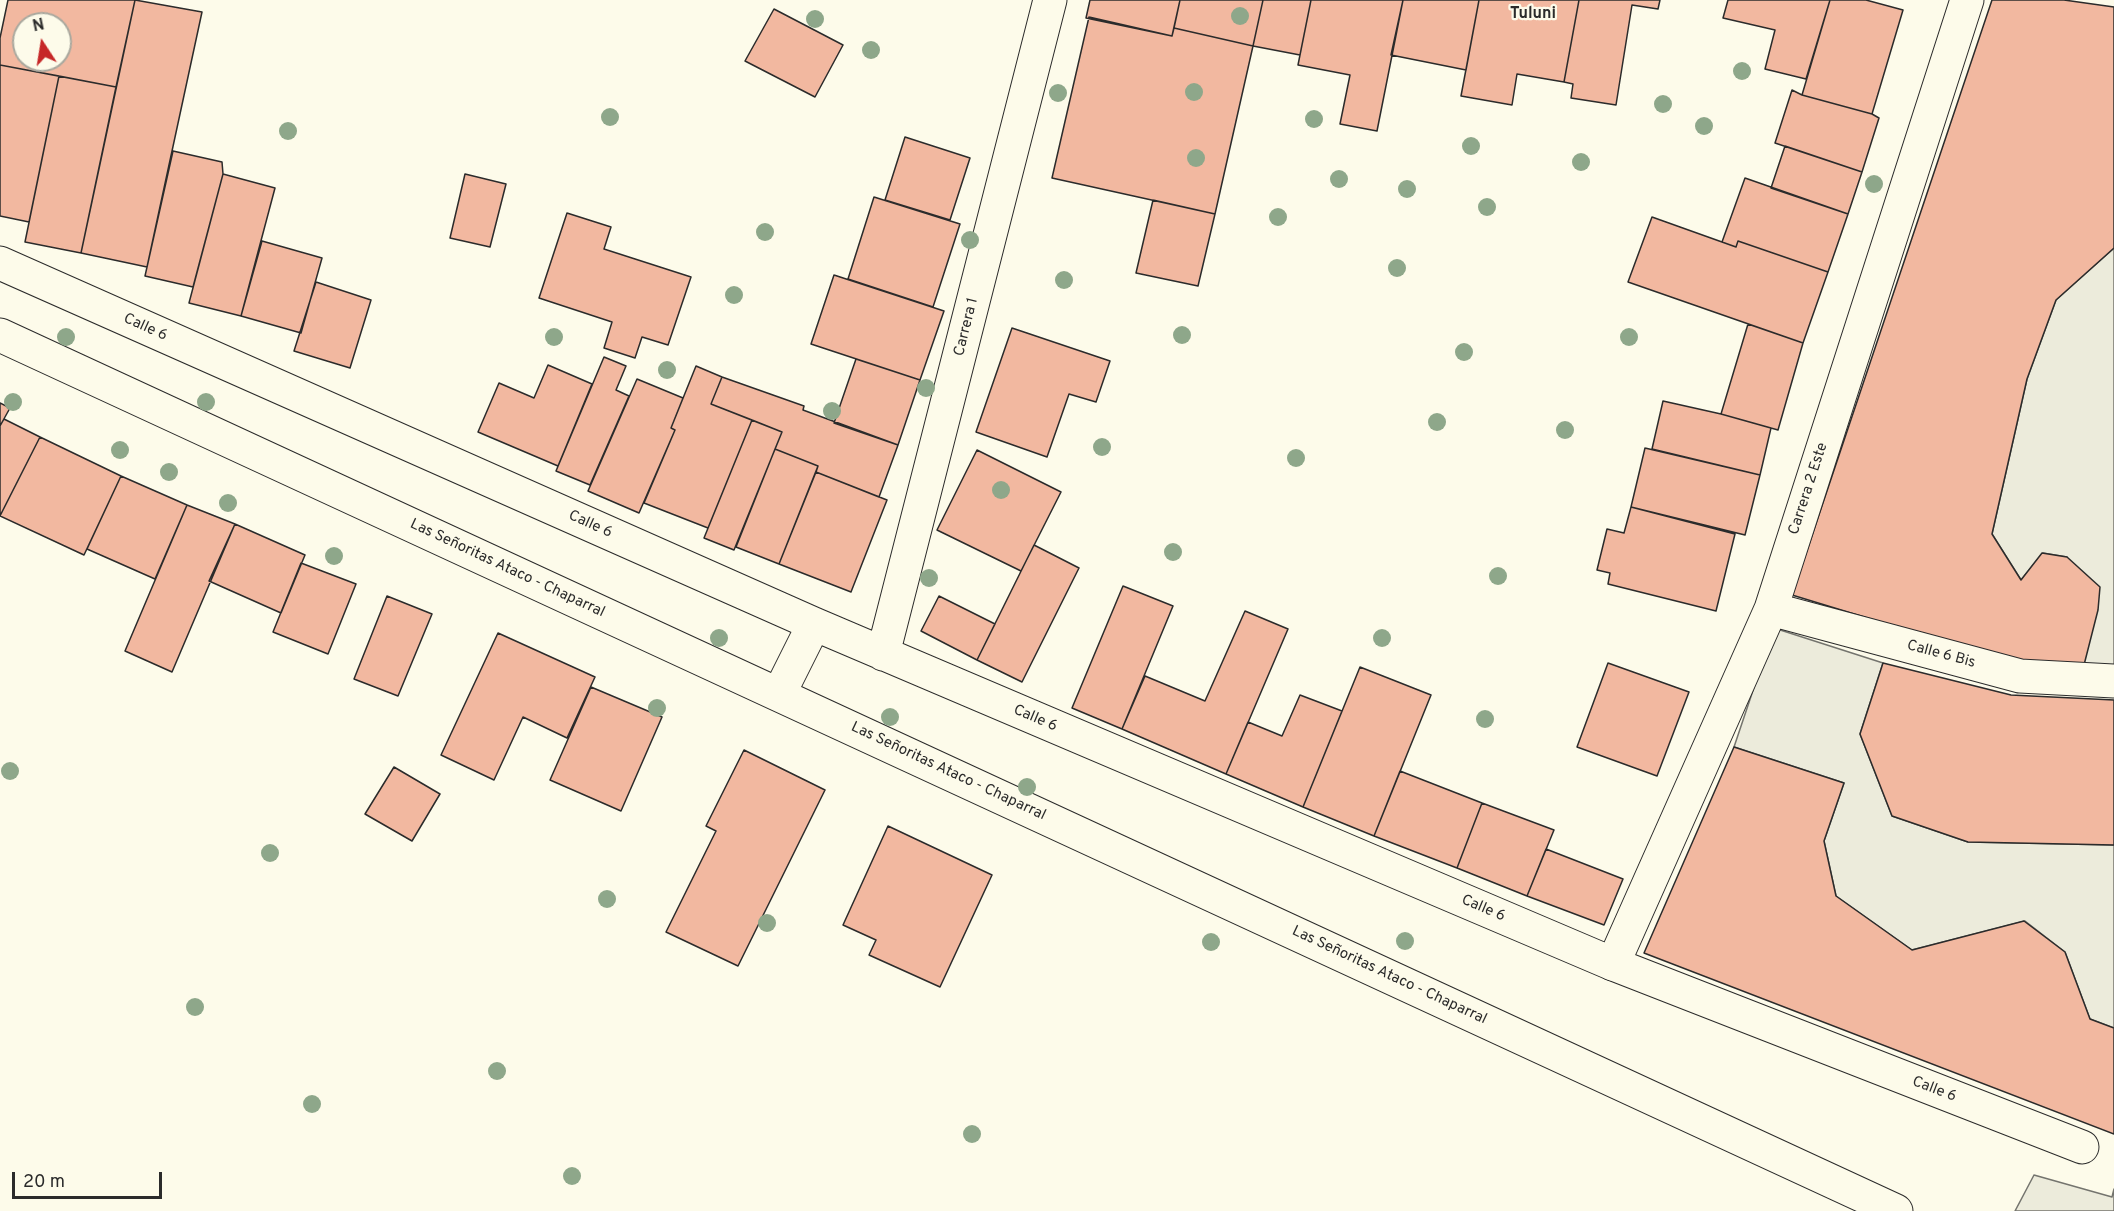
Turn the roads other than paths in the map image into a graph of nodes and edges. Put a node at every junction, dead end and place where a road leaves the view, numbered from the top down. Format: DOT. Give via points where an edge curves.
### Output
graph roads {
  1 [pos="1050,0"];
  2 [pos="1967,0"];
  3 [pos="0,263"];
  4 [pos="0,334"];
  5 [pos="1771,609"];
  6 [pos="814,624"];
  7 [pos="883,654"];
  8 [pos="2114,681"];
  9 [pos="779,694"];
  10 [pos="1613,964"];
  11 [pos="2082,1148"];
  12 [pos="1896,1211"];
  1 -- 7 [label="street, Carrera 1"];
  2 -- 5 [label="street, Carrera 2 Este"];
  3 -- 6 [label="street, Calle 6"];
  4 -- 9 [label="street, Las Señoritas Ataco - Chaparral"];
  5 -- 8 [label="street, Calle 6 Bis" via="2020,676"];
  5 -- 10 [label="street, Carrera 2 Este"];
  6 -- 7 [label="street, Calle 6"];
  6 -- 9 [label="street"];
  7 -- 10 [label="street, Calle 6"];
  9 -- 12 [label="street, Las Señoritas Ataco - Chaparral"];
  10 -- 11 [label="street, Calle 6"];
}
